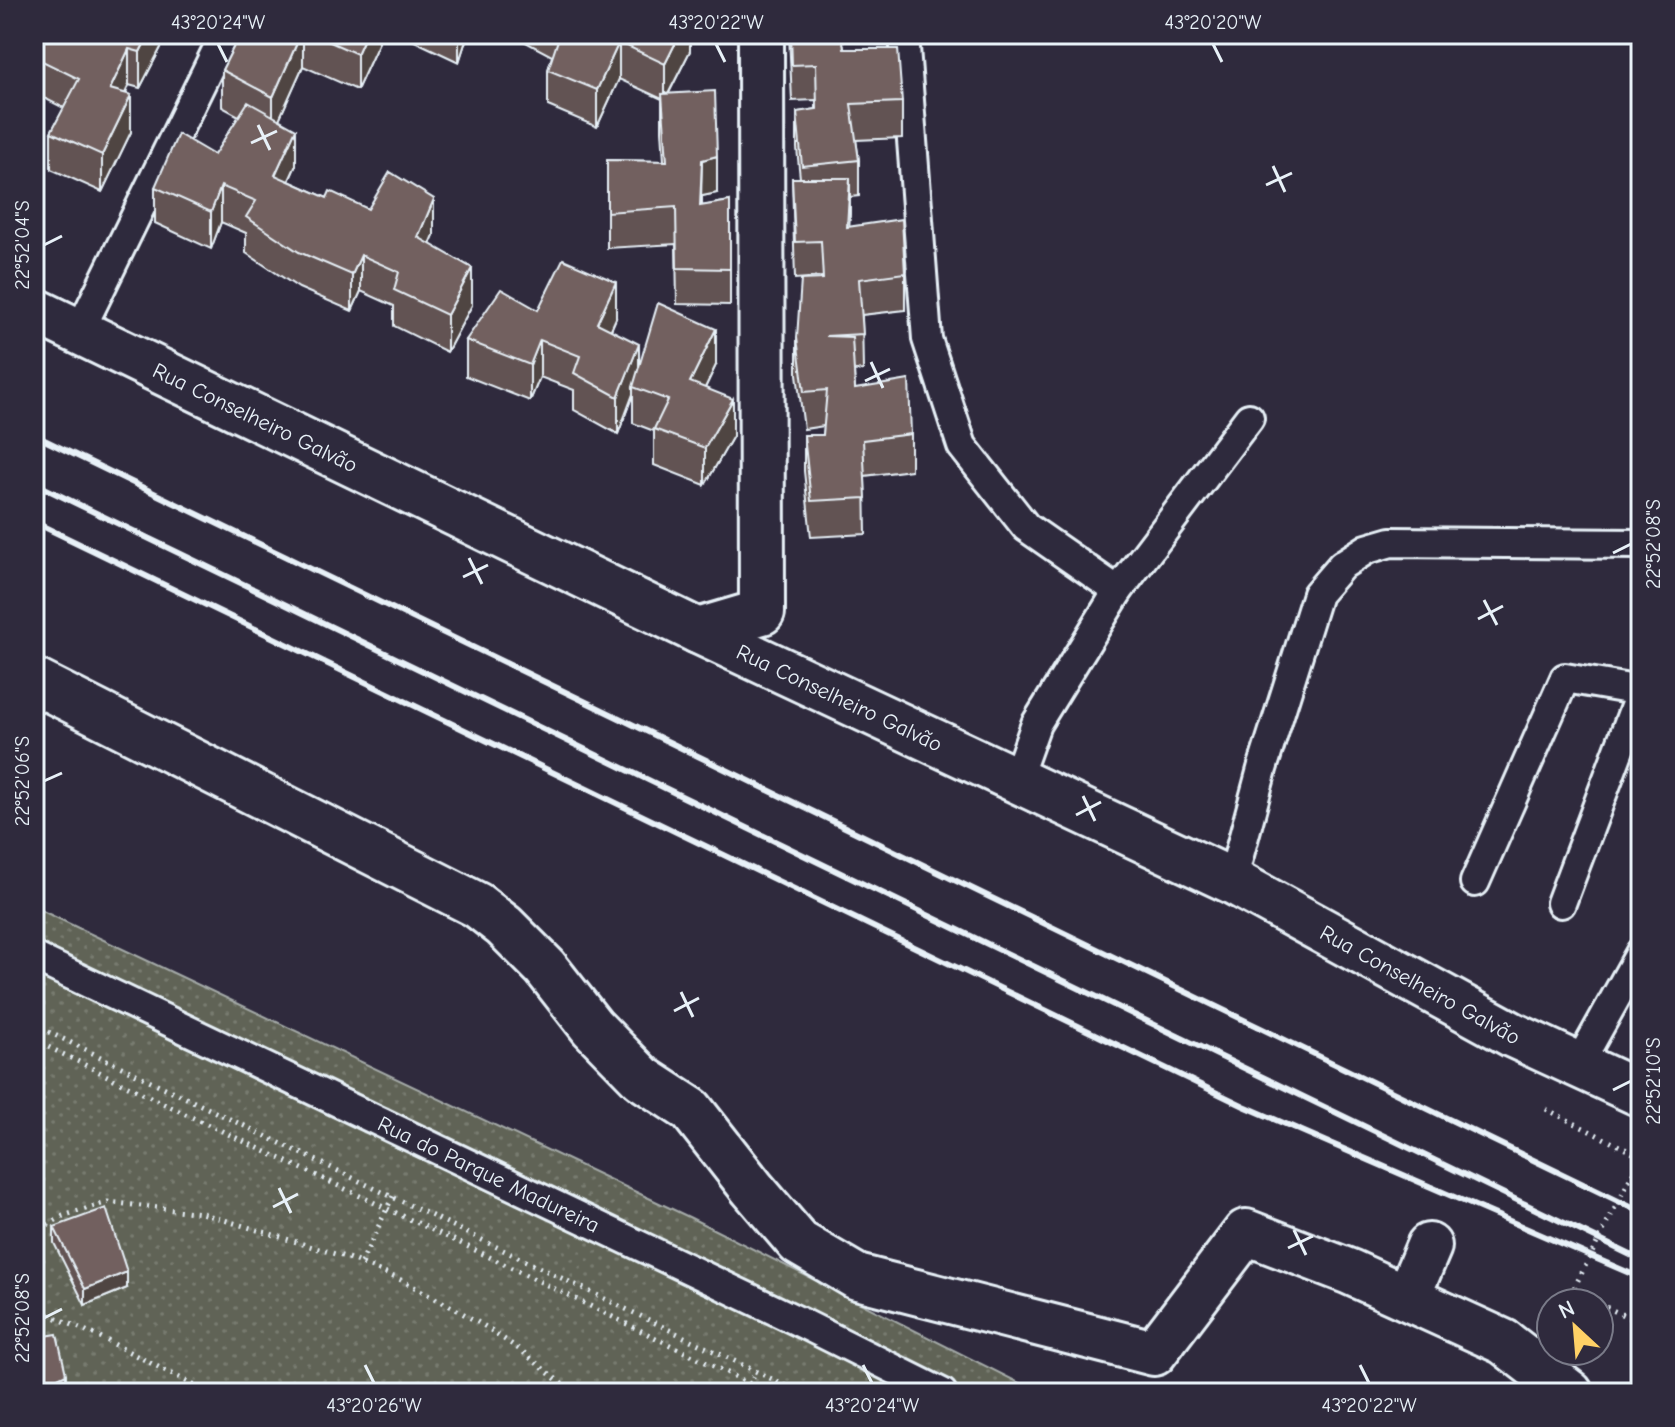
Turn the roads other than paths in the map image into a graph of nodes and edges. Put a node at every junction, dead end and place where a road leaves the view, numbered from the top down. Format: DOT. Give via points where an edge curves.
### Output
graph roads {
  1 [pos="225,34"];
  2 [pos="761,34"];
  3 [pos="904,34"];
  4 [pos="34,310"];
  5 [pos="79,332"];
  6 [pos="1249,418"];
  7 [pos="1641,544"];
  8 [pos="1118,591"];
  9 [pos="698,631"];
  10 [pos="34,681"];
  11 [pos="1641,691"];
  12 [pos="1016,780"];
  13 [pos="1232,881"];
  14 [pos="1475,882"];
  15 [pos="1561,903"];
  16 [pos="1641,952"];
  17 [pos="34,957"];
  18 [pos="1578,1065"];
  19 [pos="1641,1094"];
  20 [pos="1429,1246"];
  21 [pos="1407,1298"];
  22 [pos="942,1393"];
  23 [pos="1570,1393"];
  1 -- 5 [label="lane"];
  2 -- 9 [label="street" via="762,612"];
  3 -- 8 [label="lane" via="927,339 962,446 1026,527"];
  4 -- 5 [label="street, Rua Conselheiro Galvão"];
  5 -- 9 [label="street, Rua Conselheiro Galvão"];
  6 -- 8 [label="lane"];
  7 -- 13 [label="lane" via="1391,542 1342,565 1317,594"];
  8 -- 12 [label="lane" via="1036,724"];
  9 -- 12 [label="street, Rua Conselheiro Galvão"];
  10 -- 21 [label="street" via="477,905 545,967 592,1027 642,1078 691,1110 799,1243 857,1277 1154,1353 1246,1232"];
  11 -- 14 [label="lane" via="1565,678"];
  11 -- 15 [label="lane"];
  12 -- 13 [label="street, Rua Conselheiro Galvão"];
  13 -- 18 [label="street, Rua Conselheiro Galvão" via="1513,1035"];
  16 -- 18 [label="lane"];
  17 -- 22 [label="lane, Rua do Parque Madureira"];
  18 -- 19 [label="street, Rua Conselheiro Galvão"];
  20 -- 21 [label="street"];
  21 -- 23 [label="street" via="1504,1342"];
}
